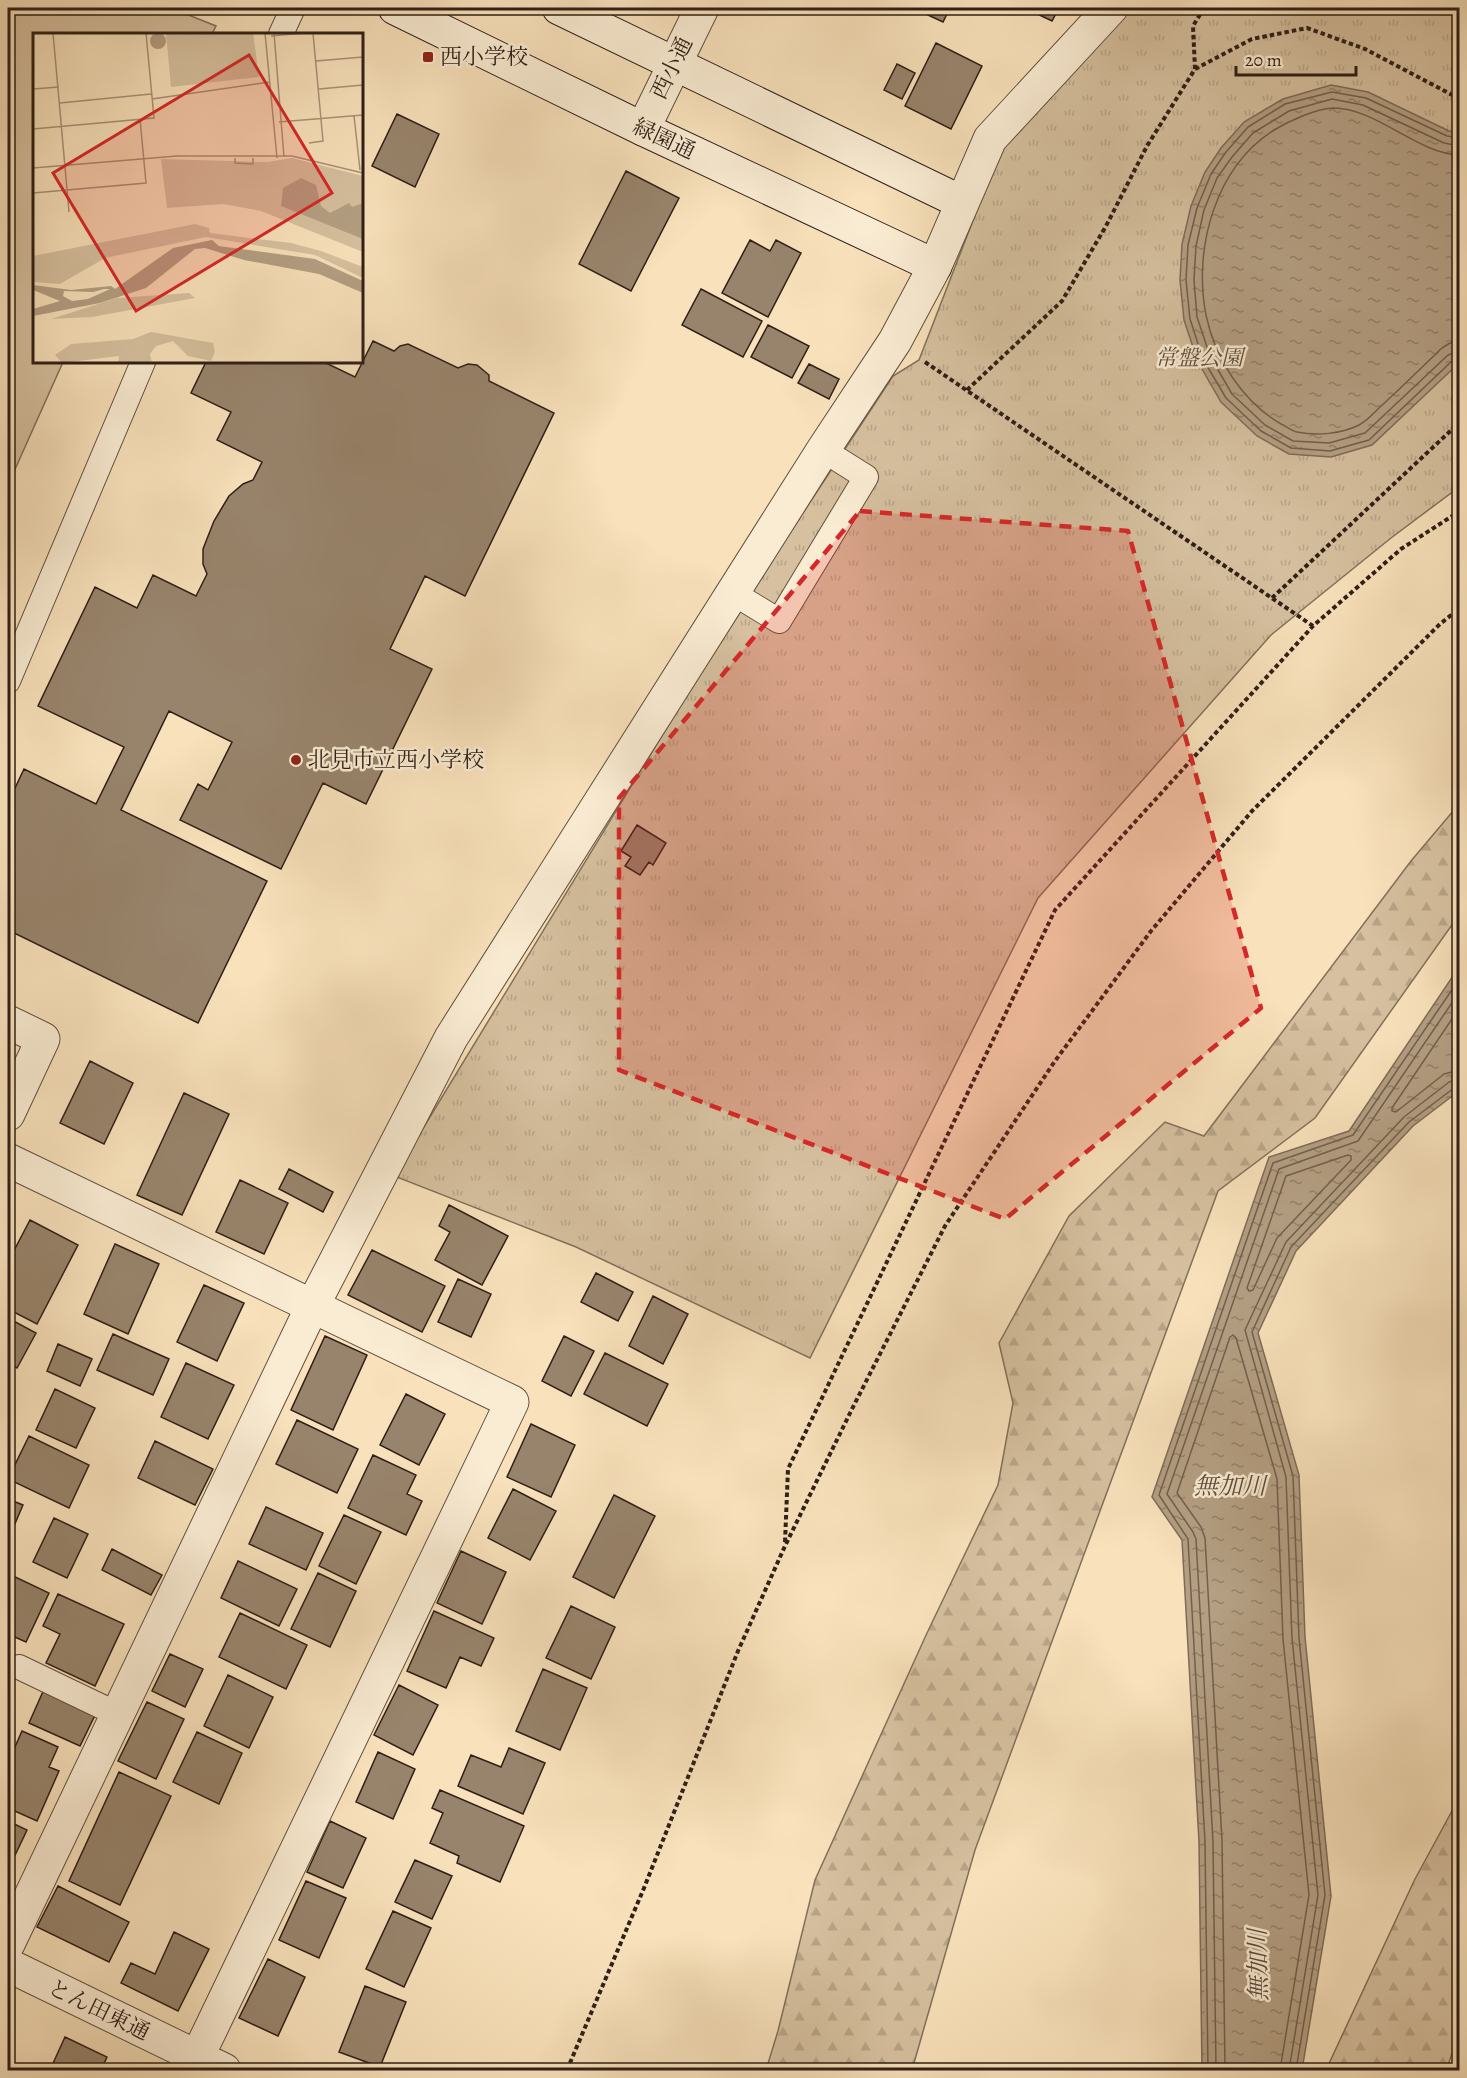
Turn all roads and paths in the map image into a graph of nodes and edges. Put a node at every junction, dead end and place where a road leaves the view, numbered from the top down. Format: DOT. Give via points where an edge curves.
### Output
graph roads {
  1 [pos="293,8"];
  2 [pos="395,8"];
  3 [pos="559,8"];
  4 [pos="702,8"];
  5 [pos="1111,8"];
  6 [pos="1204,8"];
  7 [pos="281,33"];
  8 [pos="674,63"];
  9 [pos="1195,69"];
  10 [pos="1460,99"];
  11 [pos="643,129"];
  12 [pos="961,202"];
  13 [pos="935,266"];
  14 [pos="895,341"];
  15 [pos="143,363"];
  16 [pos="967,390"];
  17 [pos="1460,422"];
  18 [pos="823,450"];
  19 [pos="1460,511"];
  20 [pos="733,593"];
  21 [pos="1272,598"];
  22 [pos="1460,609"];
  23 [pos="1313,626"];
  24 [pos="8,681"];
  25 [pos="8,1022"];
  26 [pos="8,1114"];
  27 [pos="8,1160"];
  28 [pos="312,1307"];
  29 [pos="785,1546"];
  30 [pos="19,1667"];
  31 [pos="117,1714"];
  32 [pos="8,1944"];
  33 [pos="8,1965"];
  34 [pos="204,2066"];
  35 [pos="567,2070"];
  1 -- 7 [label="lane"];
  2 -- 11 [label="street, 緑園通"];
  3 -- 8 [label="street"];
  4 -- 8 [label="street, 西小通"];
  5 -- 12 [label="street" via="990,140"];
  6 -- 9 [label="path" via="1193,26"];
  8 -- 11 [label="street, 西小通"];
  8 -- 12 [label="street"];
  9 -- 10 [label="path" via="1252,39 1306,28 1365,49"];
  9 -- 16 [label="path" via="1147,146 1062,301"];
  11 -- 13 [label="street, 緑園通"];
  12 -- 13 [label="street"];
  13 -- 14 [label="street"];
  14 -- 16 [label="path"];
  14 -- 18 [label="street"];
  15 -- 24 [label="lane"];
  16 -- 21 [label="path"];
  17 -- 21 [label="path"];
  18 -- 20 [label="street"];
  18 -- 20 [label="lane" via="866,477 779,621"];
  19 -- 23 [label="path" via="1401,549"];
  20 -- 28 [label="street" via="451,1038"];
  21 -- 23 [label="path"];
  22 -- 29 [label="path" via="1440,624 1252,811 1151,931 1055,1061 945,1226"];
  23 -- 29 [label="path" via="1055,910 788,1469"];
  25 -- 26 [label="street" via="44,1040"];
  27 -- 28 [label="street"];
  28 -- 31 [label="street"];
  28 -- 34 [label="street" via="512,1402"];
  29 -- 35 [label="path" via="738,1651"];
  30 -- 31 [label="lane"];
  31 -- 32 [label="street"];
  33 -- 34 [label="street, とん田東通"];
}
